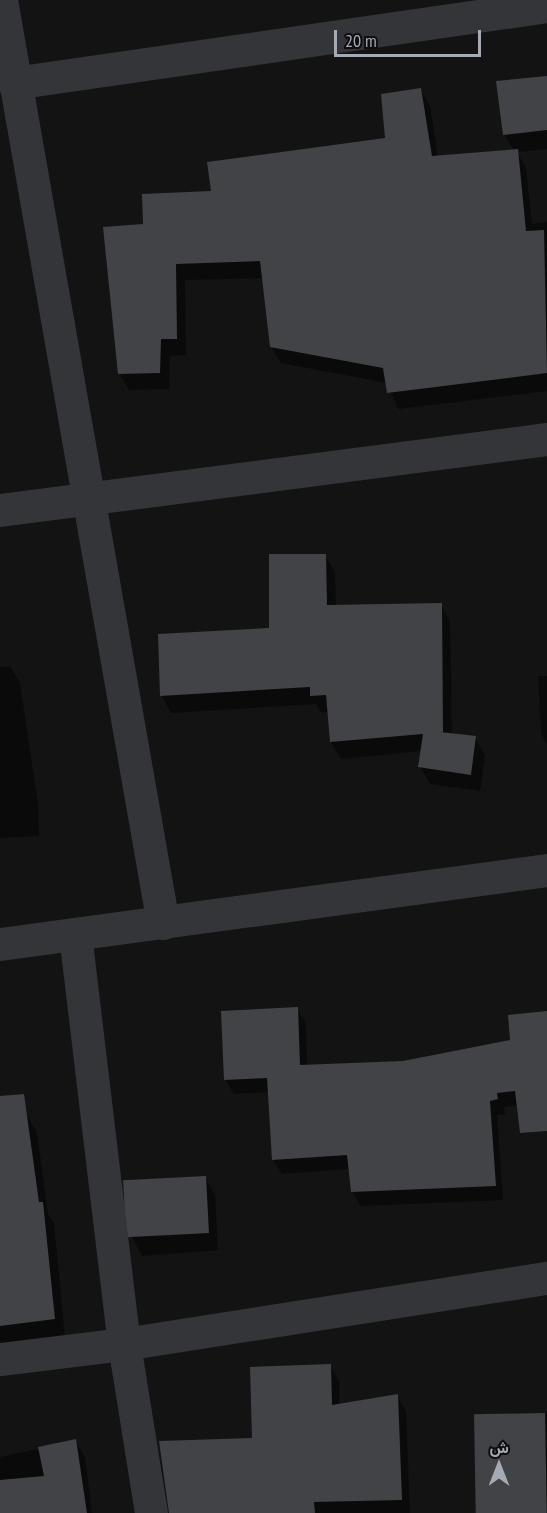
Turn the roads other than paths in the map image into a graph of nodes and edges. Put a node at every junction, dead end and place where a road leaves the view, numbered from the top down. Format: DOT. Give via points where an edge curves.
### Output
graph roads {
  1 [pos="1,0"];
  2 [pos="547,6"];
  3 [pos="14,83"];
  4 [pos="547,439"];
  5 [pos="89,497"];
  6 [pos="0,510"];
  7 [pos="547,870"];
  8 [pos="163,923"];
  9 [pos="75,934"];
  10 [pos="0,944"];
  11 [pos="547,1278"];
  12 [pos="124,1344"];
  13 [pos="0,1359"];
  14 [pos="151,1513"];
  1 -- 3 [label="street"];
  2 -- 3 [label="street"];
  3 -- 5 [label="street"];
  4 -- 5 [label="street"];
  5 -- 6 [label="street"];
  5 -- 8 [label="street"];
  7 -- 8 [label="street"];
  8 -- 9 [label="street"];
  9 -- 10 [label="street"];
  9 -- 12 [label="street"];
  11 -- 12 [label="street"];
  12 -- 13 [label="street"];
  12 -- 14 [label="street"];
}
